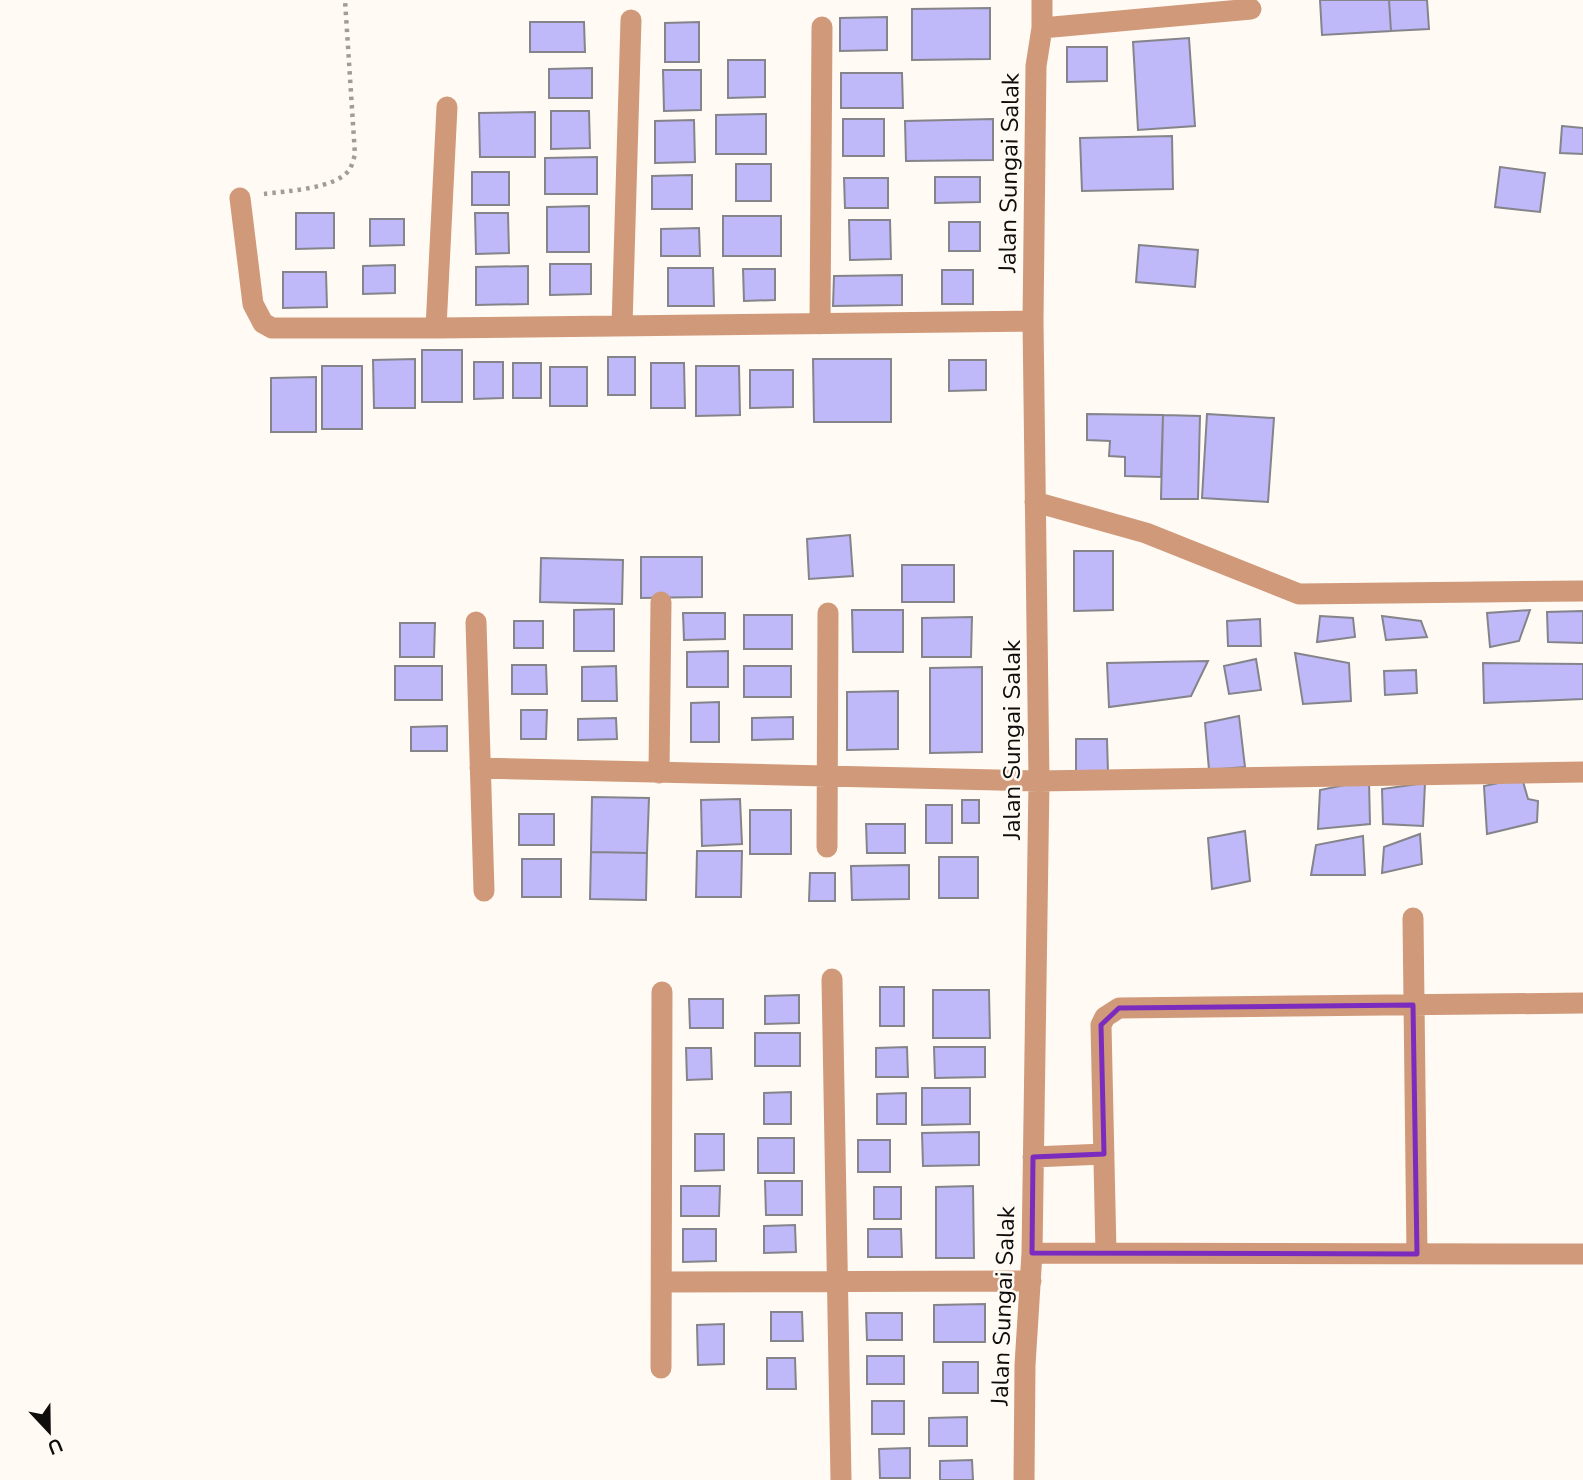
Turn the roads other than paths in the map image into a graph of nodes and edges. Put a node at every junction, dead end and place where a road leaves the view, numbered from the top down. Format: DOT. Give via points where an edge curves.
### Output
graph roads {
  1 [pos="1042,0"];
  2 [pos="1251,9"];
  3 [pos="631,20"];
  4 [pos="822,27"];
  5 [pos="1042,28"];
  6 [pos="447,107"];
  7 [pos="240,198"];
  8 [pos="1033,321"];
  9 [pos="820,324"];
  10 [pos="622,326"];
  11 [pos="436,328"];
  12 [pos="1035,502"];
  13 [pos="1583,591"];
  14 [pos="661,602"];
  15 [pos="828,614"];
  16 [pos="477,622"];
  17 [pos="480,768"];
  18 [pos="1583,772"];
  19 [pos="659,773"];
  20 [pos="828,777"];
  21 [pos="1039,781"];
  22 [pos="827,847"];
  23 [pos="484,891"];
  24 [pos="1413,918"];
  25 [pos="832,979"];
  26 [pos="662,992"];
  27 [pos="1583,1003"];
  28 [pos="1413,1005"];
  29 [pos="1104,1154"];
  30 [pos="1034,1157"];
  31 [pos="1032,1253"];
  32 [pos="1106,1253"];
  33 [pos="1416,1254"];
  34 [pos="1583,1254"];
  35 [pos="1031,1281"];
  36 [pos="662,1282"];
  37 [pos="837,1282"];
  38 [pos="661,1368"];
  39 [pos="841,1480"];
  40 [pos="1024,1480"];
  1 -- 5 [label="street, Jalan Sungai Salak"];
  2 -- 5 [label="street"];
  3 -- 10 [label="street"];
  4 -- 9 [label="street"];
  5 -- 8 [label="street, Jalan Sungai Salak" via="1037,66"];
  6 -- 11 [label="street"];
  7 -- 11 [label="street" via="254,304 263,323 285,329"];
  8 -- 9 [label="street"];
  8 -- 12 [label="street, Jalan Sungai Salak"];
  9 -- 10 [label="street"];
  10 -- 11 [label="street"];
  12 -- 13 [label="street" via="1146,533 1299,594"];
  12 -- 21 [label="street, Jalan Sungai Salak"];
  14 -- 19 [label="street"];
  15 -- 20 [label="street"];
  16 -- 17 [label="street"];
  17 -- 19 [label="street"];
  17 -- 23 [label="street"];
  18 -- 21 [label="street"];
  19 -- 20 [label="street"];
  20 -- 21 [label="street"];
  20 -- 22 [label="street"];
  21 -- 30 [label="street, Jalan Sungai Salak"];
  24 -- 28 [label="street"];
  25 -- 37 [label="street"];
  26 -- 36 [label="street"];
  27 -- 28 [label="street"];
  28 -- 29 [label="street" via="1119,1008 1101,1025"];
  28 -- 33 [label="street"];
  29 -- 30 [label="street"];
  29 -- 32 [label="street"];
  30 -- 31 [label="street, Jalan Sungai Salak"];
  31 -- 32 [label="street"];
  31 -- 35 [label="street, Jalan Sungai Salak"];
  32 -- 33 [label="street"];
  33 -- 34 [label="street"];
  35 -- 37 [label="street"];
  35 -- 40 [label="street, Jalan Sungai Salak"];
  36 -- 37 [label="street"];
  36 -- 38 [label="street"];
  37 -- 39 [label="street"];
}
